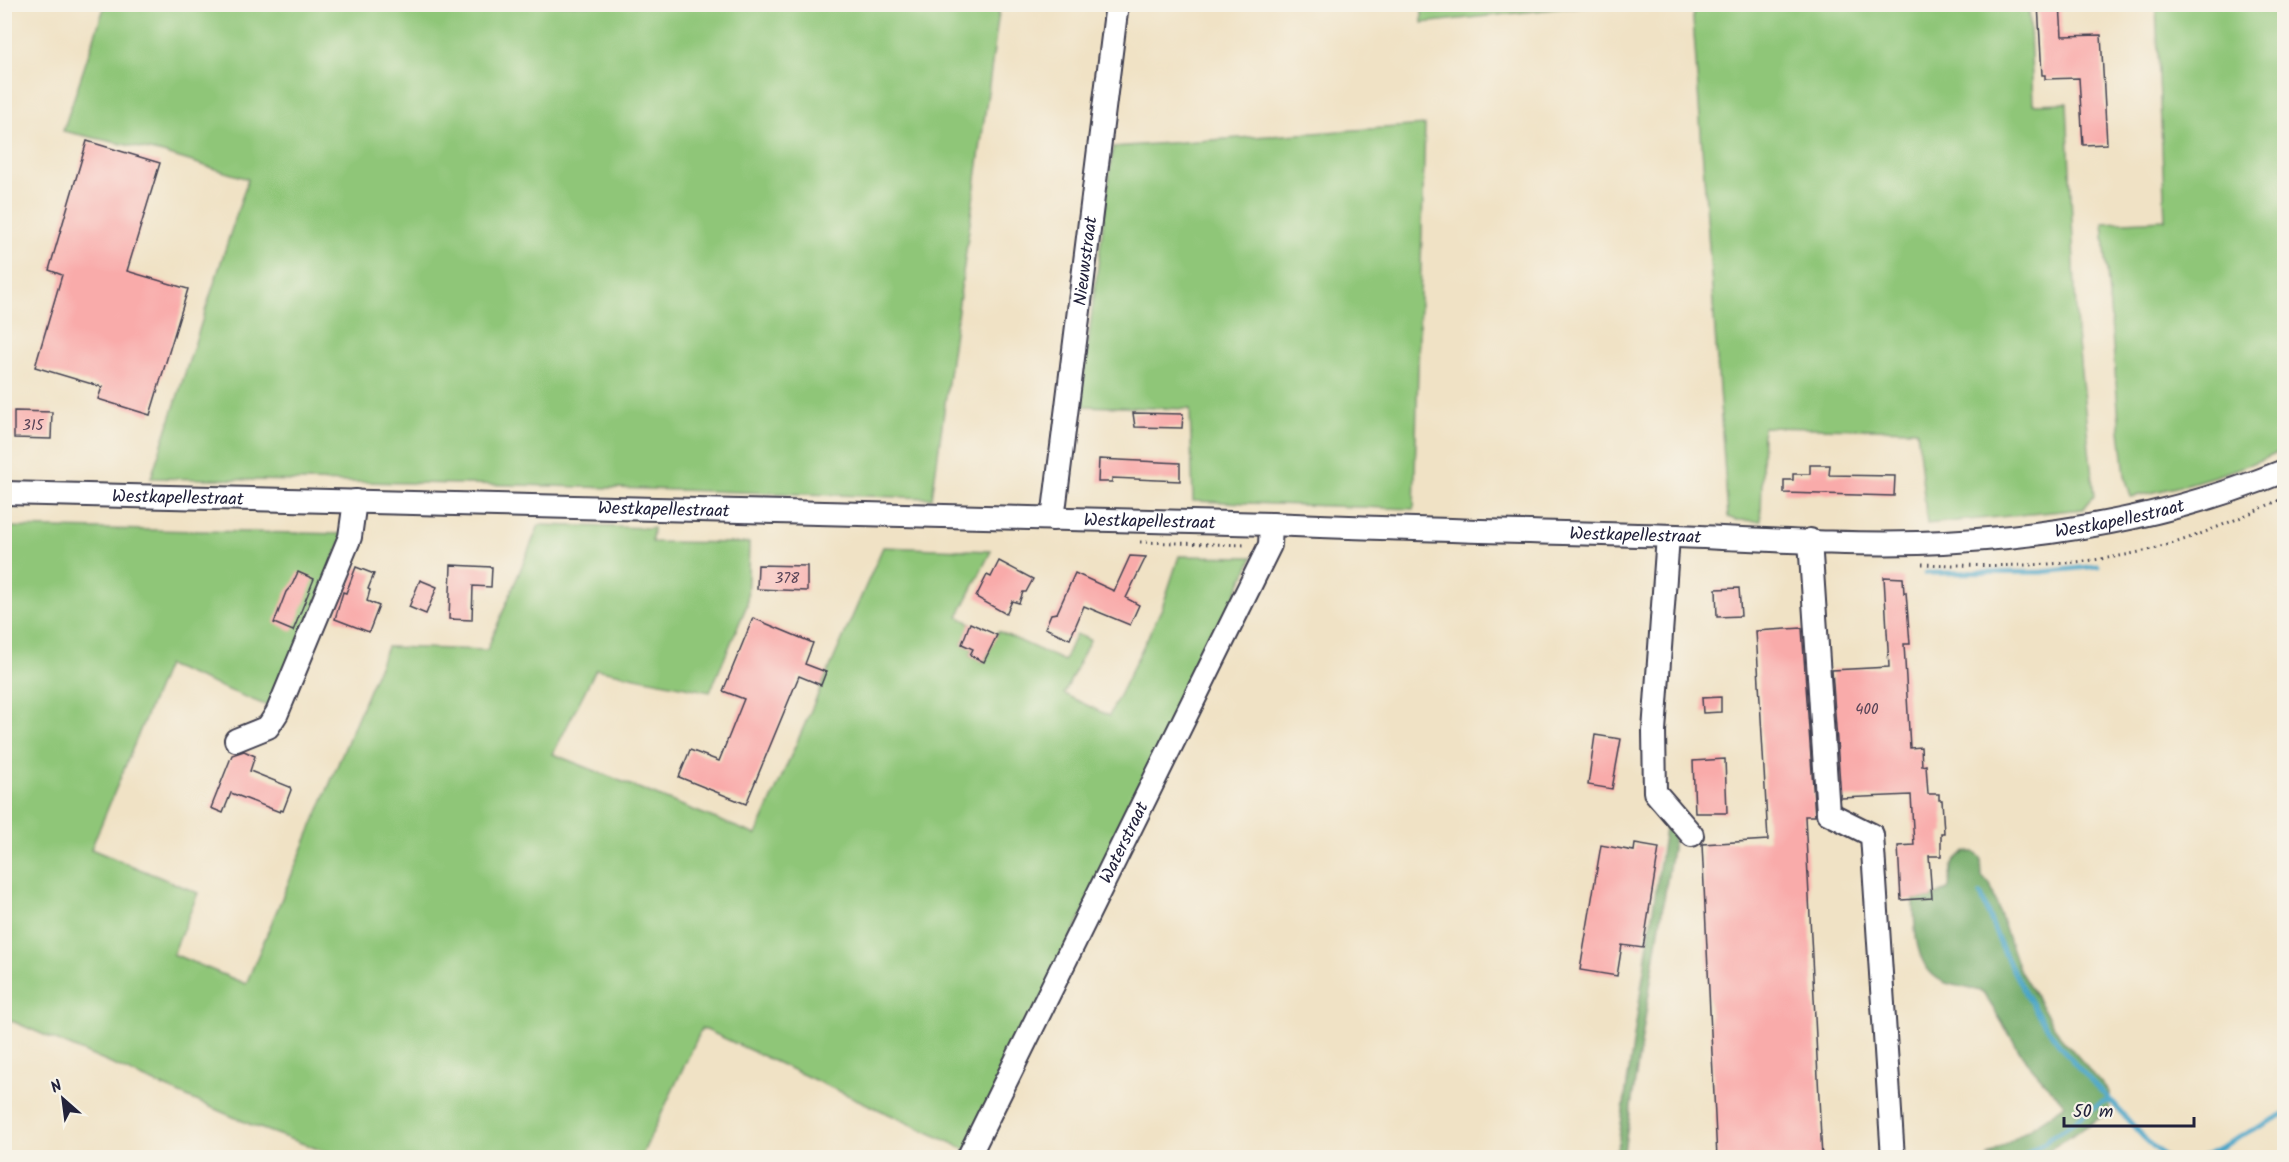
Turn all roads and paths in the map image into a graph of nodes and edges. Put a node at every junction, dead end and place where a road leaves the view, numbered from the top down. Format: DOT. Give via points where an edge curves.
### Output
graph roads {
  1 [pos="1117,4"];
  2 [pos="2284,471"];
  3 [pos="4,493"];
  4 [pos="355,501"];
  5 [pos="1053,519"];
  6 [pos="1271,524"];
  7 [pos="1668,536"];
  8 [pos="1810,540"];
  9 [pos="236,740"];
  10 [pos="1692,835"];
  11 [pos="968,1158"];
  12 [pos="1893,1158"];
  1 -- 5 [label="street, Nieuwstraat"];
  2 -- 8 [label="street, Westkapellestraat" via="2184,505 2066,531 1915,543"];
  3 -- 4 [label="street, Westkapellestraat"];
  4 -- 5 [label="street, Westkapellestraat"];
  4 -- 9 [label="street" via="350,537 277,713 268,727"];
  5 -- 6 [label="street, Westkapellestraat"];
  6 -- 7 [label="street, Westkapellestraat"];
  6 -- 11 [label="street, Waterstraat" via="1270,545"];
  7 -- 8 [label="street, Westkapellestraat"];
  7 -- 10 [label="street" via="1654,731 1656,792"];
  8 -- 12 [label="street" via="1828,813 1872,835"];
}
